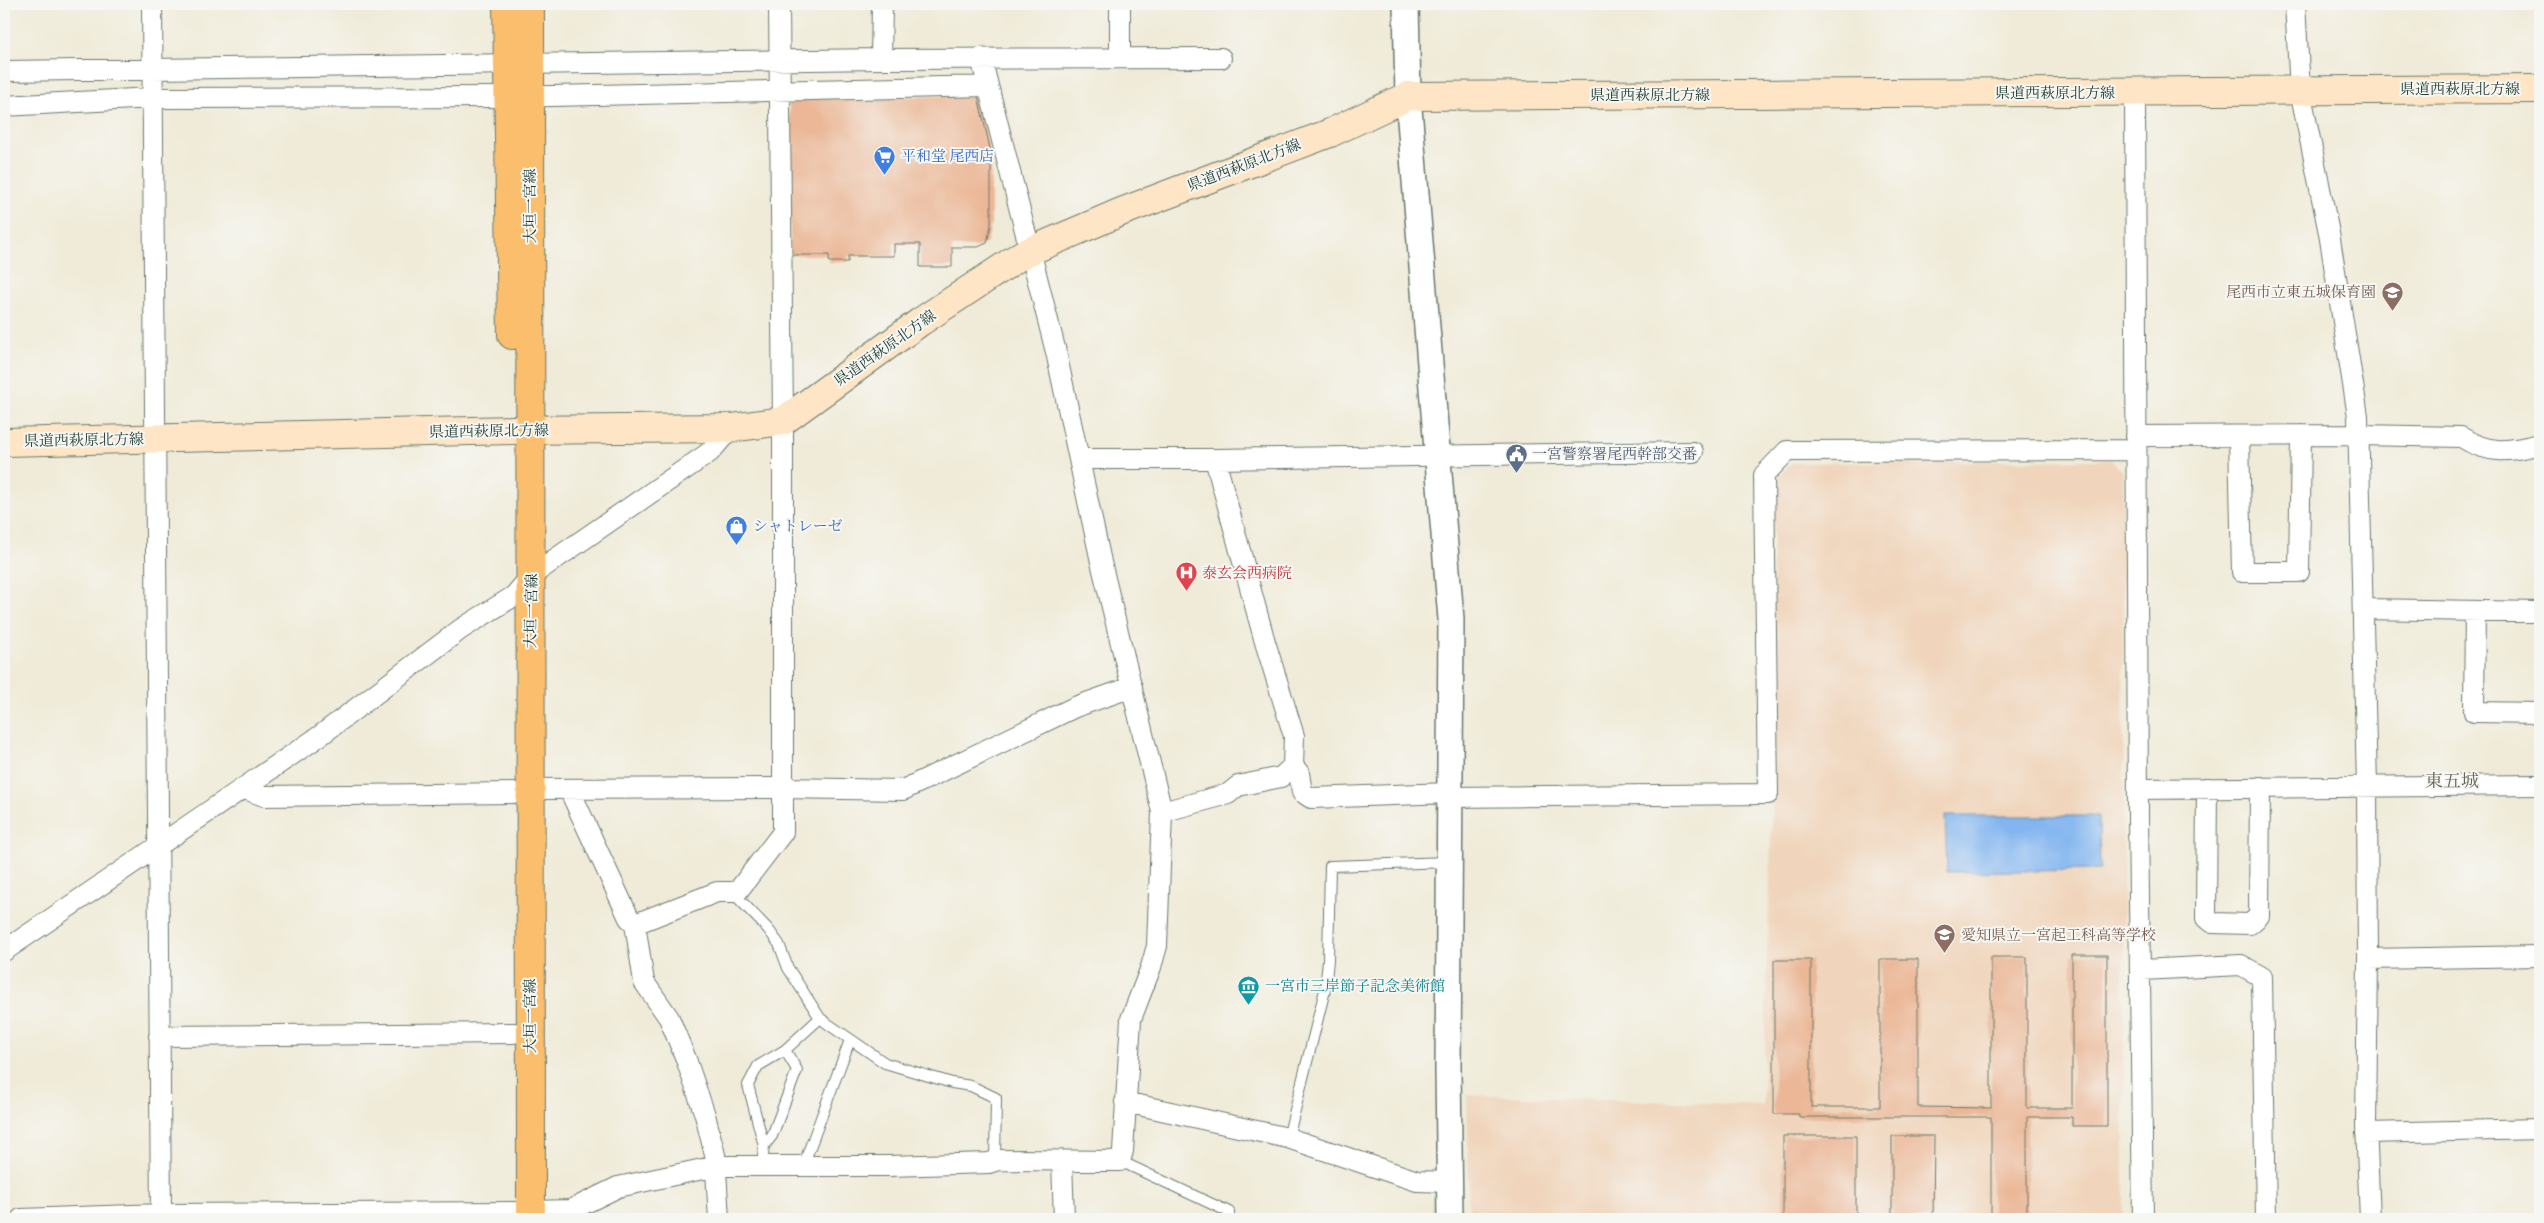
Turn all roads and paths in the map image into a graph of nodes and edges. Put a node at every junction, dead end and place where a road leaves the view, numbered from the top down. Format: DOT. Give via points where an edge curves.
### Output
graph roads {
  1 [pos="152,4"];
  2 [pos="508,4"];
  3 [pos="530,4"];
  4 [pos="778,4"];
  5 [pos="882,4"];
  6 [pos="1120,4"];
  7 [pos="1406,4"];
  8 [pos="2295,4"];
  9 [pos="982,58"];
  10 [pos="1120,58"];
  11 [pos="1221,58"];
  12 [pos="881,59"];
  13 [pos="780,61"];
  14 [pos="520,65"];
  15 [pos="152,69"];
  16 [pos="4,71"];
  17 [pos="988,86"];
  18 [pos="780,89"];
  19 [pos="2540,89"];
  20 [pos="2300,90"];
  21 [pos="2136,93"];
  22 [pos="1408,96"];
  23 [pos="520,97"];
  24 [pos="152,98"];
  25 [pos="4,106"];
  26 [pos="1031,251"];
  27 [pos="784,421"];
  28 [pos="731,428"];
  29 [pos="522,430"];
  30 [pos="2301,435"];
  31 [pos="2359,435"];
  32 [pos="2239,436"];
  33 [pos="155,439"];
  34 [pos="4,442"];
  35 [pos="2136,443"];
  36 [pos="2540,444"];
  37 [pos="1693,452"];
  38 [pos="1438,454"];
  39 [pos="1080,458"];
  40 [pos="1215,459"];
  41 [pos="532,575"];
  42 [pos="514,596"];
  43 [pos="2364,609"];
  44 [pos="2475,611"];
  45 [pos="2540,612"];
  46 [pos="1132,687"];
  47 [pos="2540,713"];
  48 [pos="1293,766"];
  49 [pos="2540,785"];
  50 [pos="2367,786"];
  51 [pos="2260,787"];
  52 [pos="783,788"];
  53 [pos="2207,788"];
  54 [pos="245,789"];
  55 [pos="569,789"];
  56 [pos="2139,789"];
  57 [pos="522,791"];
  58 [pos="1449,795"];
  59 [pos="1162,812"];
  60 [pos="160,845"];
  61 [pos="1449,862"];
  62 [pos="737,892"];
  63 [pos="635,924"];
  64 [pos="4,952"];
  65 [pos="2540,956"];
  66 [pos="2368,959"];
  67 [pos="2141,970"];
  68 [pos="820,1018"];
  69 [pos="514,1033"];
  70 [pos="159,1036"];
  71 [pos="850,1040"];
  72 [pos="785,1050"];
  73 [pos="1124,1102"];
  74 [pos="2540,1129"];
  75 [pos="2366,1133"];
  76 [pos="1288,1138"];
  77 [pos="764,1146"];
  78 [pos="1120,1160"];
  79 [pos="995,1161"];
  80 [pos="1062,1161"];
  81 [pos="717,1166"];
  82 [pos="762,1166"];
  83 [pos="806,1166"];
  84 [pos="1450,1182"];
  85 [pos="523,1215"];
  86 [pos="161,1217"];
  87 [pos="21,1219"];
  88 [pos="719,1219"];
  89 [pos="1064,1219"];
  90 [pos="1229,1219"];
  91 [pos="1450,1219"];
  92 [pos="2143,1219"];
  93 [pos="2266,1219"];
  94 [pos="2370,1219"];
  1 -- 15 [label="street"];
  2 -- 14 [label="main road, 大垣一宮線"];
  3 -- 14 [label="main road, 大垣一宮線"];
  4 -- 13 [label="street"];
  5 -- 12 [label="street"];
  6 -- 10 [label="street"];
  7 -- 22 [label="street"];
  8 -- 20 [label="street"];
  9 -- 10 [label="street"];
  9 -- 12 [label="street"];
  9 -- 17 [label="street"];
  10 -- 11 [label="street"];
  12 -- 13 [label="street"];
  13 -- 14 [label="street"];
  13 -- 18 [label="street"];
  14 -- 15 [label="street"];
  14 -- 23 [label="main road, 大垣一宮線"];
  15 -- 16 [label="street"];
  15 -- 24 [label="street"];
  17 -- 18 [label="street"];
  17 -- 26 [label="street"];
  18 -- 23 [label="street"];
  18 -- 27 [label="street"];
  19 -- 20 [label="main road, 県道西萩原北方線"];
  20 -- 21 [label="main road, 県道西萩原北方線"];
  20 -- 31 [label="street" via="2329,233"];
  21 -- 22 [label="main road, 県道西萩原北方線"];
  21 -- 35 [label="street"];
  22 -- 26 [label="main road, 県道西萩原北方線" via="1330,132 1121,212"];
  22 -- 38 [label="street"];
  23 -- 24 [label="street"];
  23 -- 29 [label="main road, 大垣一宮線"];
  24 -- 25 [label="street"];
  24 -- 33 [label="street"];
  26 -- 27 [label="main road, 県道西萩原北方線" via="920,322"];
  26 -- 39 [label="street"];
  27 -- 28 [label="main road, 県道西萩原北方線"];
  27 -- 52 [label="street"];
  28 -- 29 [label="main road, 県道西萩原北方線"];
  28 -- 41 [label="street" via="710,452"];
  29 -- 33 [label="main road, 県道西萩原北方線"];
  29 -- 41 [label="main road, 大垣一宮線"];
  29 -- 42 [label="main road, 大垣一宮線"];
  30 -- 31 [label="street"];
  30 -- 32 [label="street"];
  30 -- 32 [label="street" via="2299,572 2242,572"];
  31 -- 36 [label="street" via="2461,437 2495,452"];
  31 -- 43 [label="street"];
  32 -- 35 [label="street"];
  33 -- 34 [label="main road, 県道西萩原北方線"];
  33 -- 60 [label="street"];
  35 -- 56 [label="street"];
  35 -- 58 [label="street" via="1787,451 1764,475 1768,794"];
  37 -- 38 [label="street"];
  38 -- 40 [label="street"];
  38 -- 58 [label="street" via="1451,619"];
  39 -- 40 [label="street"];
  39 -- 46 [label="street"];
  40 -- 48 [label="street" via="1294,736"];
  41 -- 42 [label="street"];
  41 -- 57 [label="main road, 大垣一宮線"];
  42 -- 54 [label="street" via="461,630"];
  42 -- 57 [label="main road, 大垣一宮線"];
  43 -- 44 [label="street"];
  43 -- 50 [label="street"];
  44 -- 45 [label="street"];
  44 -- 47 [label="street" via="2474,712"];
  46 -- 52 [label="street" via="1075,707 903,790"];
  46 -- 59 [label="street"];
  48 -- 58 [label="street" via="1299,773 1302,792 1311,798"];
  48 -- 59 [label="street" via="1281,777 1238,786 1228,794"];
  49 -- 50 [label="street"];
  50 -- 51 [label="street"];
  50 -- 66 [label="street"];
  51 -- 53 [label="street"];
  51 -- 53 [label="street" via="2259,916 2250,924 2212,923 2206,918"];
  52 -- 55 [label="street"];
  52 -- 62 [label="street" via="783,832"];
  53 -- 56 [label="street"];
  54 -- 57 [label="street" via="264,796"];
  54 -- 60 [label="street"];
  55 -- 57 [label="street"];
  55 -- 63 [label="street" via="628,918"];
  56 -- 67 [label="street"];
  57 -- 69 [label="main road, 大垣一宮線"];
  57 -- 85 [label="main road, 大垣一宮線"];
  58 -- 61 [label="street"];
  59 -- 73 [label="street" via="1157,946 1131,1018"];
  60 -- 64 [label="street"];
  60 -- 70 [label="street"];
  61 -- 76 [label="lane" via="1330,866 1325,990"];
  61 -- 84 [label="street"];
  62 -- 63 [label="street" via="717,892"];
  62 -- 68 [label="lane" via="739,899 779,944 788,968"];
  63 -- 81 [label="street" via="644,982 668,1018 686,1058 706,1115"];
  65 -- 66 [label="street"];
  66 -- 75 [label="street"];
  67 -- 92 [label="street"];
  67 -- 93 [label="street" via="2241,965 2262,977"];
  68 -- 71 [label="lane"];
  68 -- 72 [label="lane"];
  69 -- 70 [label="street"];
  69 -- 85 [label="main road, 大垣一宮線"];
  70 -- 86 [label="street"];
  71 -- 79 [label="lane" via="885,1063 971,1086 996,1098"];
  71 -- 83 [label="lane" via="806,1158"];
  72 -- 77 [label="lane" via="797,1070 772,1136"];
  72 -- 77 [label="lane" via="758,1066 748,1086"];
  73 -- 76 [label="street"];
  73 -- 78 [label="street"];
  74 -- 75 [label="street"];
  75 -- 94 [label="street"];
  76 -- 84 [label="street" via="1417,1181"];
  77 -- 82 [label="lane"];
  78 -- 80 [label="street"];
  78 -- 90 [label="lane" via="1229,1212"];
  79 -- 80 [label="street"];
  79 -- 83 [label="street"];
  80 -- 89 [label="street"];
  81 -- 82 [label="street"];
  81 -- 85 [label="street" via="618,1187 570,1210"];
  81 -- 88 [label="street"];
  82 -- 83 [label="street"];
  84 -- 91 [label="street"];
  85 -- 86 [label="street"];
  86 -- 87 [label="street"];
}
